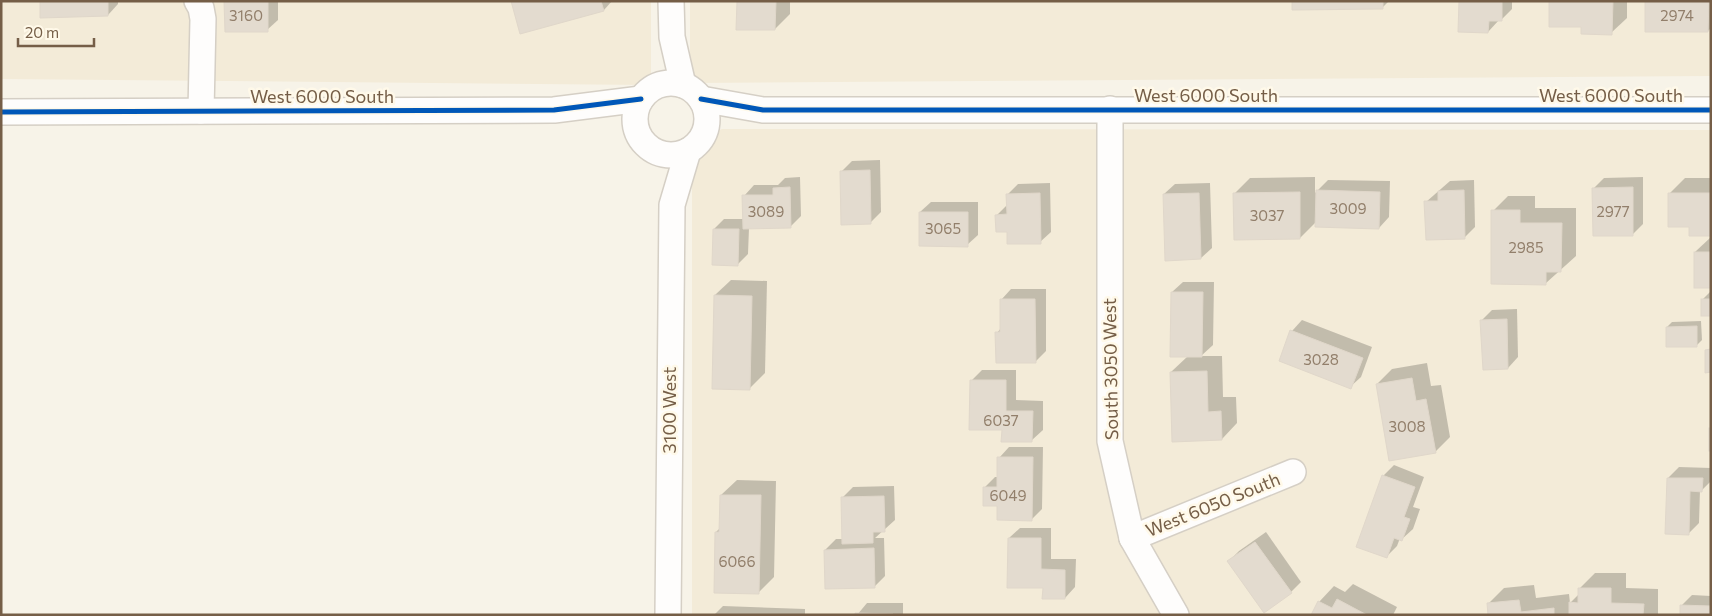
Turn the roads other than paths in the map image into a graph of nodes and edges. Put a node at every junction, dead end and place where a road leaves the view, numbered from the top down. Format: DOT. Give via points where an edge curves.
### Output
graph roads {
  1 [pos="196,1"];
  2 [pos="672,1"];
  3 [pos="664,98"];
  4 [pos="1110,109"];
  5 [pos="762,110"];
  6 [pos="1711,110"];
  7 [pos="202,111"];
  8 [pos="1,112"];
  9 [pos="707,123"];
  10 [pos="654,150"];
  11 [pos="688,151"];
  12 [pos="672,205"];
  13 [pos="1293,472"];
  14 [pos="1132,538"];
  15 [pos="668,615"];
  16 [pos="1176,615"];
  1 -- 7 [label="street" via="203,19"];
  2 -- 3 [label="street" via="672,37"];
  3 -- 5 [label="street, West 6000 South"];
  3 -- 7 [label="street, West 6000 South" via="554,110"];
  3 -- 9 [label="street" via="706,108"];
  3 -- 10 [label="street" via="638,131"];
  4 -- 5 [label="street, West 6000 South"];
  4 -- 6 [label="street, West 6000 South"];
  4 -- 14 [label="street, South 3050 West" via="1110,441"];
  5 -- 9 [label="street, West 6000 South"];
  7 -- 8 [label="street, West 6000 South"];
  9 -- 11 [label="street" via="702,137"];
  10 -- 11 [label="street" via="669,155"];
  10 -- 12 [label="street, 3100 West"];
  11 -- 12 [label="street, 3100 West"];
  12 -- 15 [label="street, 3100 West"];
  13 -- 14 [label="street, West 6050 South"];
  14 -- 16 [label="street, South 3050 West"];
}
